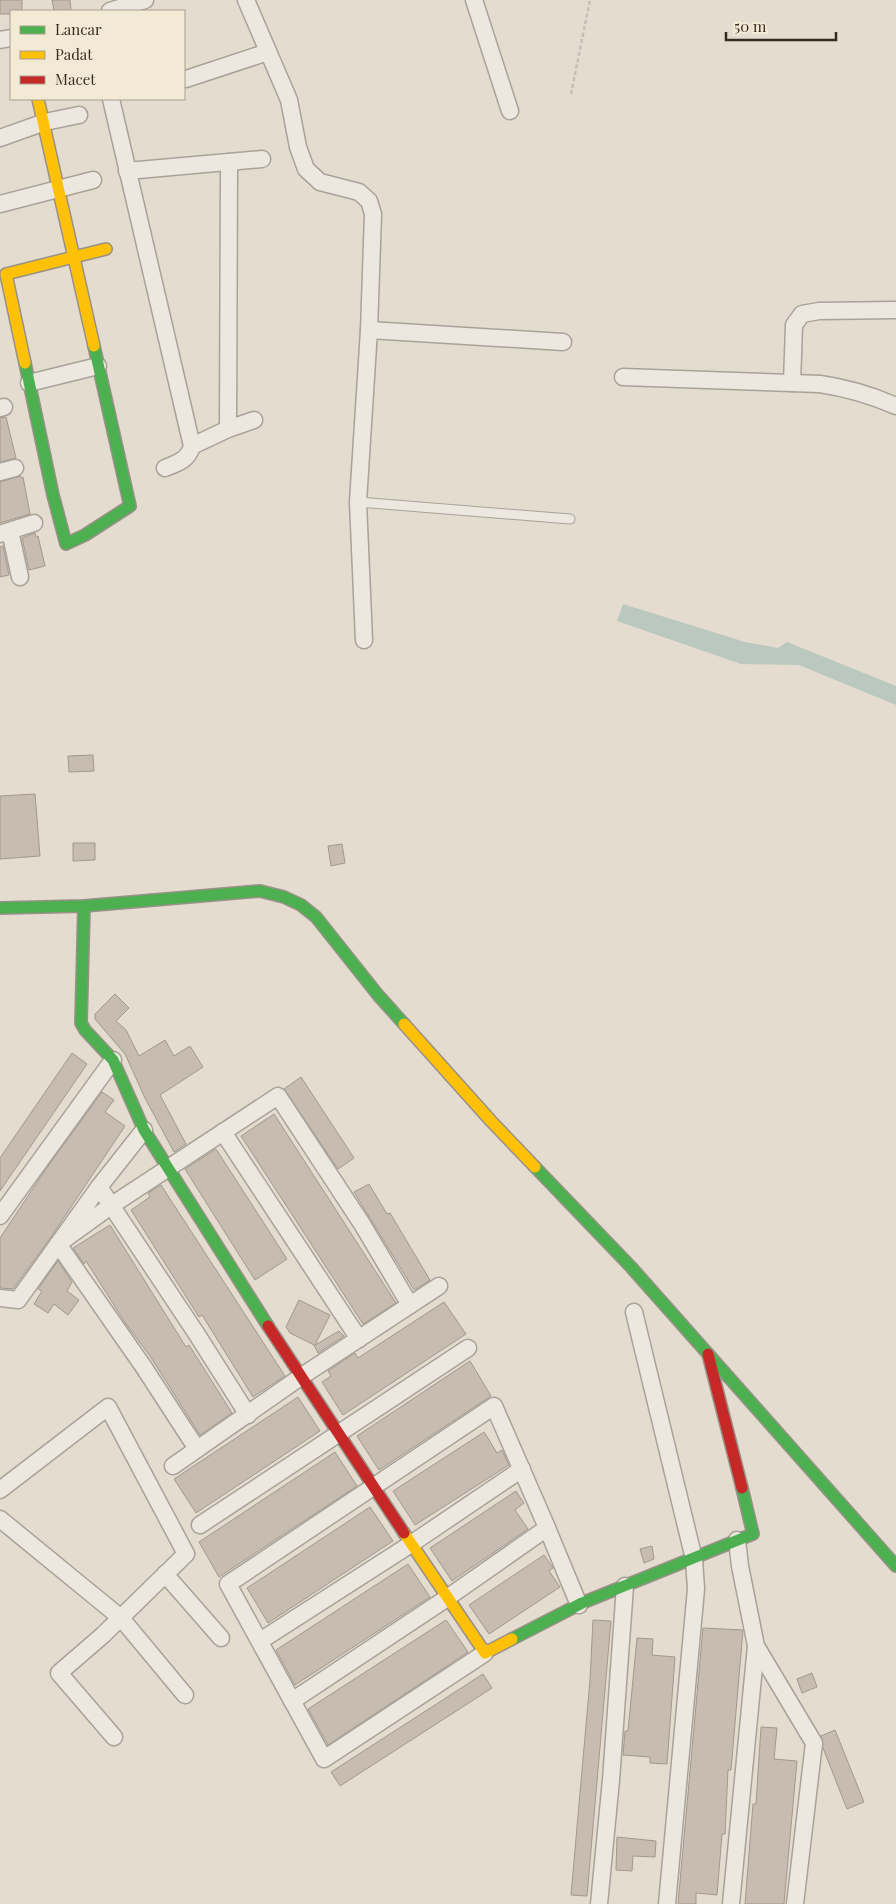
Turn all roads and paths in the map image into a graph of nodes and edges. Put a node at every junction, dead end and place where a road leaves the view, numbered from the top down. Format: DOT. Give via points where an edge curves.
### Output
graph roads {
  1 [pos="145,0"];
  2 [pos="246,0"];
  3 [pos="474,0"];
  4 [pos="590,0"];
  5 [pos="113,10"];
  6 [pos="268,52"];
  7 [pos="186,79"];
  8 [pos="571,94"];
  9 [pos="38,100"];
  10 [pos="111,100"];
  11 [pos="510,111"];
  12 [pos="79,115"];
  13 [pos="44,122"];
  14 [pos="0,138"];
  15 [pos="262,159"];
  16 [pos="229,162"];
  17 [pos="127,170"];
  18 [pos="93,180"];
  19 [pos="59,189"];
  20 [pos="0,204"];
  21 [pos="106,249"];
  22 [pos="74,258"];
  23 [pos="896,310"];
  24 [pos="369,330"];
  25 [pos="563,342"];
  26 [pos="98,366"];
  27 [pos="623,377"];
  28 [pos="29,383"];
  29 [pos="792,383"];
  30 [pos="896,406"];
  31 [pos="254,420"];
  32 [pos="228,428"];
  33 [pos="192,446"];
  34 [pos="165,468"];
  35 [pos="358,502"];
  36 [pos="570,519"];
  37 [pos="34,523"];
  38 [pos="5,532"];
  39 [pos="20,577"];
  40 [pos="364,640"];
  41 [pos="84,906"];
  42 [pos="0,908"];
  43 [pos="112,1060"];
  44 [pos="144,1130"];
  45 [pos="223,1132"];
  46 [pos="168,1167"];
  47 [pos="99,1187"];
  48 [pos="112,1205"];
  49 [pos="0,1216"];
  50 [pos="58,1244"];
  51 [pos="439,1286"];
  52 [pos="0,1298"];
  53 [pos="410,1305"];
  54 [pos="634,1312"];
  55 [pos="359,1339"];
  56 [pos="468,1348"];
  57 [pos="708,1354"];
  58 [pos="302,1376"];
  59 [pos="248,1415"];
  60 [pos="339,1434"];
  61 [pos="197,1449"];
  62 [pos="173,1466"];
  63 [pos="522,1469"];
  64 [pos="374,1488"];
  65 [pos="0,1490"];
  66 [pos="0,1520"];
  67 [pos="200,1526"];
  68 [pos="548,1528"];
  69 [pos="737,1540"];
  70 [pos="411,1544"];
  71 [pos="694,1559"];
  72 [pos="896,1566"];
  73 [pos="165,1574"];
  74 [pos="625,1586"];
  75 [pos="447,1598"];
  76 [pos="579,1605"];
  77 [pos="120,1618"];
  78 [pos="221,1638"];
  79 [pos="260,1641"];
  80 [pos="756,1646"];
  81 [pos="485,1654"];
  82 [pos="185,1695"];
  83 [pos="292,1701"];
  84 [pos="114,1737"];
  85 [pos="599,1904"];
  86 [pos="667,1904"];
  87 [pos="731,1904"];
  88 [pos="795,1904"];
  1 -- 5 [label="street"];
  2 -- 6 [label="street"];
  3 -- 11 [label="street"];
  4 -- 8 [label="path"];
  6 -- 7 [label="street"];
  6 -- 24 [label="street" via="289,100 298,147 306,169 320,182 359,192 369,202 373,214"];
  9 -- 13 [label="street"];
  10 -- 17 [label="street"];
  12 -- 13 [label="street"];
  13 -- 14 [label="street"];
  13 -- 19 [label="street"];
  15 -- 16 [label="street"];
  16 -- 17 [label="street"];
  16 -- 32 [label="street"];
  17 -- 33 [label="street"];
  18 -- 19 [label="street"];
  19 -- 20 [label="street"];
  19 -- 22 [label="street"];
  21 -- 22 [label="street"];
  22 -- 26 [label="street"];
  22 -- 28 [label="street" via="6,274"];
  23 -- 29 [label="street" via="802,314 794,325"];
  24 -- 25 [label="street"];
  24 -- 35 [label="street"];
  26 -- 28 [label="street"];
  26 -- 28 [label="street" via="130,506 66,544"];
  27 -- 29 [label="street"];
  29 -- 30 [label="street" via="848,388"];
  31 -- 32 [label="street"];
  32 -- 33 [label="street"];
  33 -- 34 [label="street" via="183,461"];
  35 -- 36 [label="lane"];
  35 -- 40 [label="street"];
  37 -- 38 [label="street"];
  38 -- 39 [label="street"];
  41 -- 42 [label="street"];
  41 -- 43 [label="street" via="82,1024"];
  41 -- 57 [label="street" via="260,891 284,896 301,905 316,917 378,995 491,1121 631,1267"];
  43 -- 44 [label="street"];
  43 -- 49 [label="street"];
  44 -- 46 [label="street"];
  44 -- 47 [label="street"];
  45 -- 46 [label="street"];
  45 -- 53 [label="street" via="278,1096 362,1224"];
  45 -- 55 [label="street"];
  46 -- 48 [label="street"];
  46 -- 58 [label="street"];
  47 -- 48 [label="street"];
  47 -- 50 [label="street"];
  48 -- 50 [label="street"];
  48 -- 59 [label="street"];
  50 -- 52 [label="street" via="18,1300"];
  50 -- 61 [label="street"];
  51 -- 53 [label="street"];
  53 -- 55 [label="street"];
  54 -- 71 [label="street"];
  55 -- 58 [label="street"];
  56 -- 60 [label="street"];
  57 -- 69 [label="street" via="753,1534"];
  57 -- 72 [label="street"];
  58 -- 59 [label="street"];
  58 -- 60 [label="street"];
  59 -- 61 [label="street"];
  60 -- 64 [label="street"];
  60 -- 67 [label="street"];
  61 -- 62 [label="street"];
  63 -- 64 [label="street" via="494,1406"];
  63 -- 68 [label="street"];
  63 -- 70 [label="street"];
  64 -- 70 [label="street"];
  64 -- 79 [label="street" via="228,1584"];
  65 -- 73 [label="street" via="108,1407 186,1554"];
  66 -- 77 [label="street"];
  68 -- 75 [label="street"];
  68 -- 76 [label="street"];
  69 -- 71 [label="street"];
  69 -- 80 [label="street"];
  70 -- 75 [label="street"];
  70 -- 79 [label="street"];
  71 -- 74 [label="street"];
  71 -- 86 [label="street" via="696,1589"];
  73 -- 77 [label="street"];
  73 -- 78 [label="street"];
  74 -- 76 [label="street"];
  74 -- 85 [label="street"];
  75 -- 81 [label="street"];
  75 -- 83 [label="street"];
  76 -- 81 [label="street"];
  77 -- 82 [label="street"];
  77 -- 84 [label="street" via="59,1673"];
  79 -- 83 [label="street"];
  80 -- 87 [label="street"];
  80 -- 88 [label="street" via="814,1743"];
  81 -- 83 [label="street" via="324,1759"];
}
